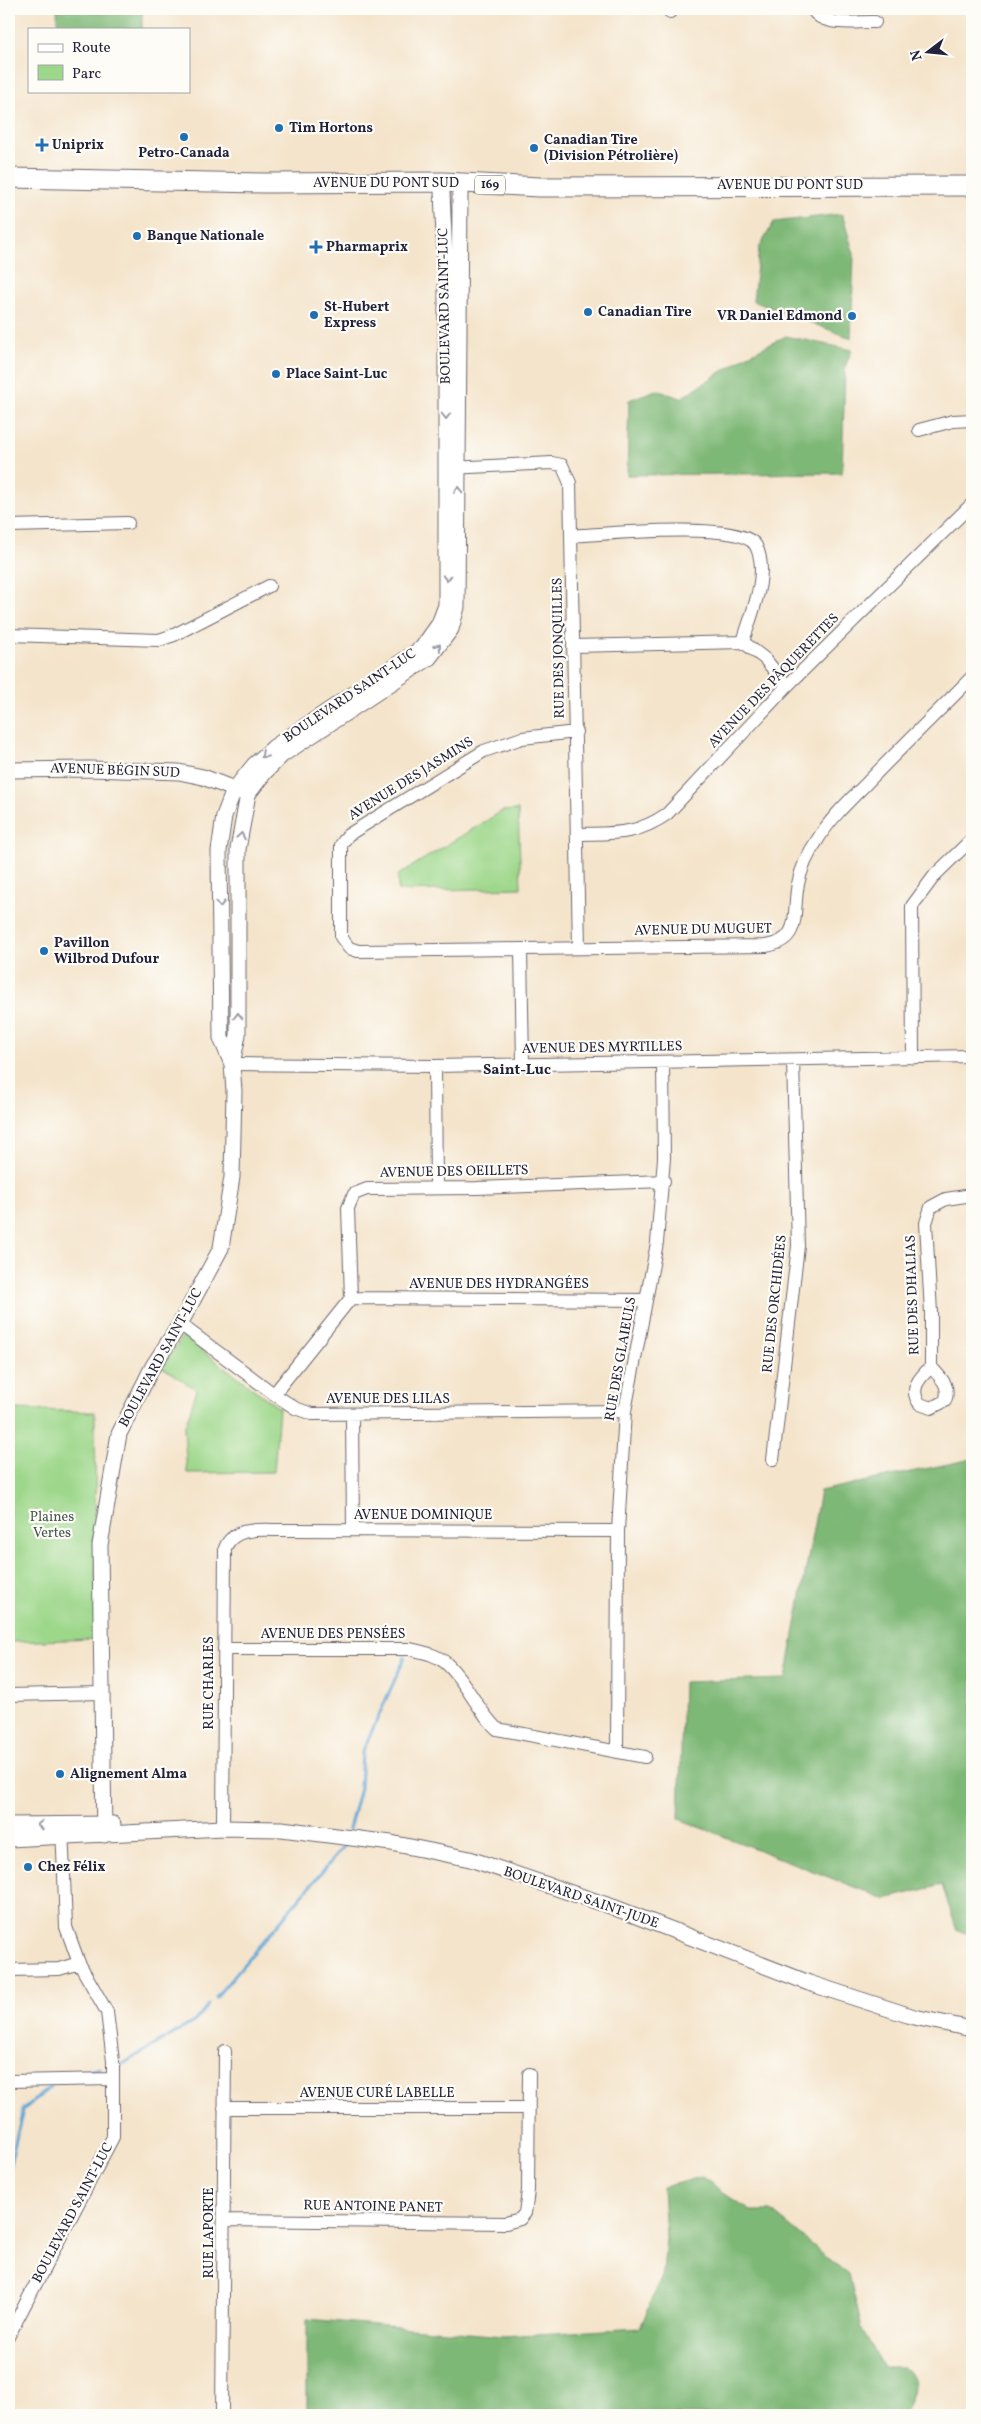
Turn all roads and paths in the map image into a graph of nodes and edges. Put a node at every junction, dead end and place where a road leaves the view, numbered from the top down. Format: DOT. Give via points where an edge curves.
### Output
graph roads {
  1 [pos="812,9"];
  2 [pos="875,22"];
  3 [pos="9,178"];
  4 [pos="972,186"];
  5 [pos="9,190"];
  6 [pos="451,192"];
  7 [pos="972,198"];
  8 [pos="972,420"];
  9 [pos="919,430"];
  10 [pos="452,467"];
  11 [pos="972,504"];
  12 [pos="128,523"];
  13 [pos="9,526"];
  14 [pos="572,536"];
  15 [pos="269,586"];
  16 [pos="9,635"];
  17 [pos="743,642"];
  18 [pos="574,646"];
  19 [pos="971,682"];
  20 [pos="787,686"];
  21 [pos="576,732"];
  22 [pos="9,770"];
  23 [pos="241,792"];
  24 [pos="577,834"];
  25 [pos="972,839"];
  26 [pos="349,948"];
  27 [pos="579,948"];
  28 [pos="521,949"];
  29 [pos="972,1056"];
  30 [pos="912,1058"];
  31 [pos="793,1061"];
  32 [pos="663,1062"];
  33 [pos="232,1064"];
  34 [pos="523,1064"];
  35 [pos="435,1066"];
  36 [pos="664,1181"];
  37 [pos="436,1188"];
  38 [pos="972,1195"];
  39 [pos="351,1298"];
  40 [pos="646,1300"];
  41 [pos="180,1324"];
  42 [pos="931,1367"];
  43 [pos="274,1394"];
  44 [pos="625,1411"];
  45 [pos="352,1414"];
  46 [pos="773,1460"];
  47 [pos="353,1530"];
  48 [pos="618,1531"];
  49 [pos="229,1538"];
  50 [pos="224,1649"];
  51 [pos="102,1694"];
  52 [pos="9,1695"];
  53 [pos="617,1752"];
  54 [pos="644,1757"];
  55 [pos="9,1825"];
  56 [pos="223,1828"];
  57 [pos="104,1829"];
  58 [pos="62,1831"];
  59 [pos="9,1839"];
  60 [pos="79,1963"];
  61 [pos="9,1970"];
  62 [pos="972,2029"];
  63 [pos="225,2051"];
  64 [pos="529,2074"];
  65 [pos="113,2079"];
  66 [pos="9,2081"];
  67 [pos="224,2108"];
  68 [pos="529,2108"];
  69 [pos="224,2220"];
  70 [pos="9,2335"];
  71 [pos="222,2415"];
  1 -- 2 [label="street" via="827,20"];
  3 -- 4 [label="main road, AVENUE DU PONT SUD / 169" via="266,183 443,182 539,187"];
  5 -- 6 [label="main road, AVENUE DU PONT SUD / 169"];
  6 -- 7 [label="main road, AVENUE DU PONT SUD / 169"];
  6 -- 10 [label="street, BOULEVARD SAINT-LUC" via="446,281"];
  8 -- 9 [label="street" via="953,421"];
  10 -- 14 [label="street, RUE DES JONQUILLES" via="562,465 570,483"];
  10 -- 23 [label="street, BOULEVARD SAINT-LUC" via="446,606 431,636 422,648 274,747 254,766"];
  11 -- 20 [label="street, AVENUE DES PÂQUERETTES"];
  12 -- 13 [label="street"];
  14 -- 17 [label="street" via="697,530 742,535 755,543 761,559 760,580"];
  14 -- 18 [label="street, RUE DES JONQUILLES"];
  15 -- 16 [label="street" via="159,640"];
  17 -- 18 [label="street"];
  17 -- 20 [label="street" via="765,658"];
  18 -- 21 [label="street, RUE DES JONQUILLES"];
  19 -- 27 [label="street, AVENUE DU MUGUET" via="848,803 818,838 801,872 792,929 779,944"];
  20 -- 24 [label="street, AVENUE DES PÂQUERETTES" via="667,814 650,826 633,831"];
  21 -- 24 [label="street, RUE DES JONQUILLES"];
  21 -- 26 [label="street, AVENUE DES JASMINS" via="522,738 484,750 348,835 341,845 341,937"];
  22 -- 23 [label="street, AVENUE BÉGIN SUD" via="180,772"];
  23 -- 33 [label="street, BOULEVARD SAINT-LUC" via="224,816 219,851 221,1038"];
  24 -- 27 [label="street, RUE DES JONQUILLES"];
  25 -- 30 [label="street" via="935,875 912,906"];
  26 -- 28 [label="street, AVENUE DU MUGUET" via="358,951"];
  27 -- 28 [label="street, AVENUE DU MUGUET"];
  28 -- 34 [label="street"];
  29 -- 30 [label="street, AVENUE DES MYRTILLES"];
  30 -- 31 [label="street, AVENUE DES MYRTILLES"];
  31 -- 32 [label="street, AVENUE DES MYRTILLES"];
  31 -- 46 [label="street, RUE DES ORCHIDÉES" via="798,1246"];
  32 -- 34 [label="street, AVENUE DES MYRTILLES"];
  32 -- 36 [label="street, RUE DES GLAIEULS"];
  33 -- 35 [label="street, AVENUE DES MYRTILLES"];
  33 -- 41 [label="street, BOULEVARD SAINT-LUC" via="230,1203 221,1248"];
  34 -- 35 [label="street, AVENUE DES MYRTILLES"];
  35 -- 37 [label="street"];
  36 -- 37 [label="street, AVENUE DES OEILLETS"];
  36 -- 40 [label="street, RUE DES GLAIEULS" via="658,1243"];
  37 -- 39 [label="street, AVENUE DES OEILLETS" via="367,1189 354,1194 348,1208"];
  38 -- 42 [label="street, RUE DES DHALIAS" via="946,1199 931,1207 926,1223"];
  39 -- 40 [label="street, AVENUE DES HYDRANGÉES"];
  39 -- 43 [label="street"];
  40 -- 44 [label="street, RUE DES GLAIEULS"];
  41 -- 43 [label="street, AVENUE DES LILAS"];
  41 -- 51 [label="street, BOULEVARD SAINT-LUC" via="153,1366 119,1434 100,1545"];
  43 -- 45 [label="street, AVENUE DES LILAS" via="295,1408 312,1414"];
  44 -- 45 [label="street, AVENUE DES LILAS"];
  44 -- 48 [label="street, RUE DES GLAIEULS"];
  45 -- 47 [label="street"];
  47 -- 48 [label="street, AVENUE DOMINIQUE"];
  47 -- 49 [label="street, AVENUE DOMINIQUE" via="241,1532"];
  48 -- 53 [label="street, RUE DES GLAIEULS"];
  49 -- 50 [label="street, RUE CHARLES" via="225,1548"];
  50 -- 53 [label="street, AVENUE DES PENSÉES" via="410,1649 431,1654 446,1664 497,1729"];
  50 -- 56 [label="street, RUE CHARLES"];
  51 -- 52 [label="street"];
  51 -- 57 [label="street, BOULEVARD SAINT-LUC"];
  53 -- 54 [label="street"];
  58 -- 55 [label="street, BOULEVARD SAINT-JUDE, one-way"];
  56 -- 57 [label="street, BOULEVARD SAINT-JUDE"];
  56 -- 62 [label="street, BOULEVARD SAINT-JUDE" via="282,1829 391,1843 470,1859 613,1907 809,1983 914,2017"];
  57 -- 58 [label="street, BOULEVARD SAINT-JUDE"];
  58 -- 59 [label="street, BOULEVARD SAINT-JUDE"];
  58 -- 60 [label="street, BOULEVARD SAINT-LUC" via="66,1927"];
  60 -- 61 [label="street" via="58,1969"];
  60 -- 65 [label="street, BOULEVARD SAINT-LUC" via="107,2012"];
  63 -- 67 [label="street, RUE LAPORTE"];
  64 -- 68 [label="street"];
  65 -- 66 [label="street"];
  65 -- 70 [label="street, BOULEVARD SAINT-LUC" via="113,2136"];
  67 -- 68 [label="street, AVENUE CURÉ LABELLE"];
  67 -- 69 [label="street, RUE LAPORTE"];
  68 -- 69 [label="street, RUE ANTOINE PANET" via="528,2191 526,2213 520,2219 506,2223"];
  69 -- 71 [label="street, RUE LAPORTE"];
}
